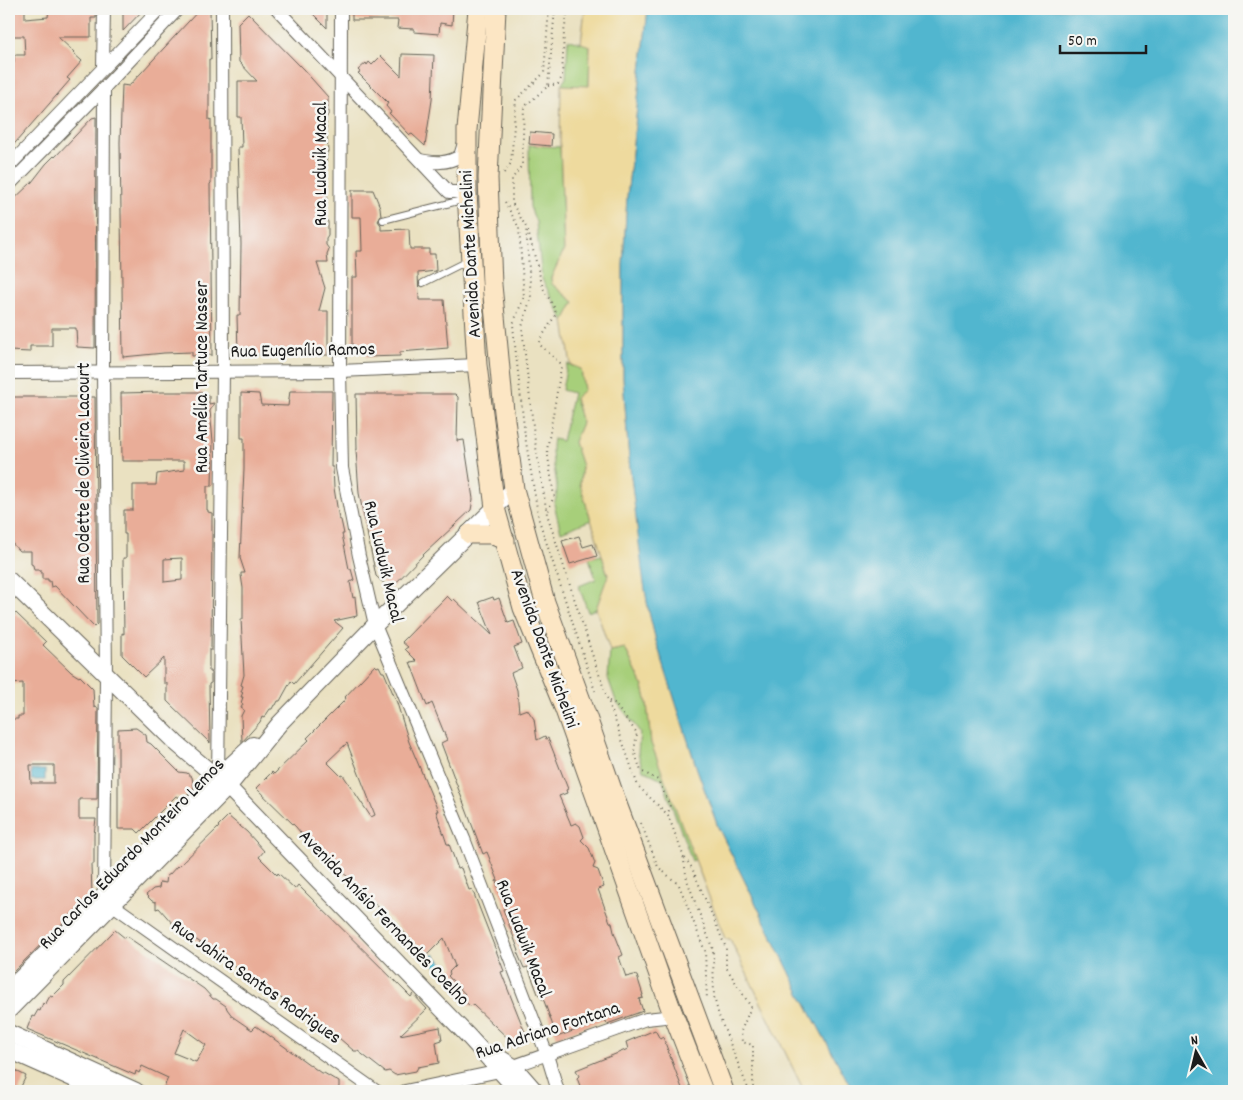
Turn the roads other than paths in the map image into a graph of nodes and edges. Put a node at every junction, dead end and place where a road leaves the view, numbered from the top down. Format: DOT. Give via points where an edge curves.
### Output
graph roads {
  1 [pos="104,9"];
  2 [pos="160,9"];
  3 [pos="178,9"];
  4 [pos="222,9"];
  5 [pos="277,9"];
  6 [pos="341,9"];
  7 [pos="478,9"];
  8 [pos="496,9"];
  9 [pos="103,68"];
  10 [pos="341,77"];
  11 [pos="104,88"];
  12 [pos="467,130"];
  13 [pos="420,160"];
  14 [pos="9,166"];
  15 [pos="9,185"];
  16 [pos="467,196"];
  17 [pos="383,220"];
  18 [pos="470,260"];
  19 [pos="423,283"];
  20 [pos="477,365"];
  21 [pos="340,371"];
  22 [pos="223,372"];
  23 [pos="9,373"];
  24 [pos="103,373"];
  25 [pos="514,489"];
  26 [pos="495,508"];
  27 [pos="470,534"];
  28 [pos="505,540"];
  29 [pos="9,580"];
  30 [pos="375,625"];
  31 [pos="106,675"];
  32 [pos="280,723"];
  33 [pos="218,745"];
  34 [pos="241,754"];
  35 [pos="219,786"];
  36 [pos="105,858"];
  37 [pos="125,876"];
  38 [pos="109,901"];
  39 [pos="9,990"];
  40 [pos="9,1010"];
  41 [pos="674,1016"];
  42 [pos="9,1033"];
  43 [pos="9,1050"];
  44 [pos="547,1055"];
  45 [pos="507,1069"];
  46 [pos="101,1091"];
  47 [pos="136,1091"];
  48 [pos="376,1091"];
  49 [pos="405,1091"];
  50 [pos="518,1091"];
  51 [pos="534,1091"];
  52 [pos="558,1091"];
  53 [pos="703,1091"];
  54 [pos="724,1091"];
  1 -- 9 [label="street"];
  2 -- 9 [label="street"];
  3 -- 11 [label="street"];
  4 -- 22 [label="street, Rua Amélia Tartuce Nasser"];
  5 -- 10 [label="street"];
  6 -- 10 [label="street, Rua Ludwik Macal"];
  7 -- 12 [label="main road, Avenida Dante Michelini"];
  8 -- 25 [label="main road, Avenida Dante Michelini" via="488,178 493,294"];
  9 -- 14 [label="street"];
  10 -- 13 [label="street"];
  10 -- 21 [label="street, Rua Ludwik Macal"];
  11 -- 15 [label="street"];
  11 -- 24 [label="street, Rua Odette de Oliveira Lacourt"];
  12 -- 13 [label="street" via="460,156 454,160 440,163"];
  12 -- 16 [label="main road, Avenida Dante Michelini"];
  13 -- 16 [label="street" via="448,192"];
  16 -- 17 [label="lane"];
  16 -- 18 [label="main road, Avenida Dante Michelini"];
  18 -- 19 [label="lane"];
  18 -- 20 [label="main road, Avenida Dante Michelini"];
  20 -- 21 [label="street, Rua Eugenílio Ramos"];
  20 -- 26 [label="main road, Avenida Dante Michelini"];
  21 -- 22 [label="street, Rua Eugenílio Ramos"];
  21 -- 30 [label="street, Rua Ludwik Macal" via="342,468"];
  22 -- 24 [label="street, Rua Eugenílio Ramos"];
  22 -- 33 [label="street, Rua Amélia Tartuce Nasser"];
  23 -- 24 [label="street, Rua Eugenílio Ramos"];
  24 -- 31 [label="street, Rua Odette de Oliveira Lacourt"];
  25 -- 26 [label="street, Rua Carlos Eduardo Monteiro Lemos"];
  25 -- 54 [label="main road, Avenida Dante Michelini" via="545,602"];
  26 -- 27 [label="street, Rua Carlos Eduardo Monteiro Lemos"];
  26 -- 28 [label="main road, Avenida Dante Michelini"];
  27 -- 28 [label="main road" via="491,534"];
  27 -- 30 [label="street, Rua Carlos Eduardo Monteiro Lemos"];
  28 -- 41 [label="main road, Avenida Dante Michelini" via="524,608 568,719"];
  29 -- 31 [label="street, Avenida Anísio Fernandes Coelho"];
  30 -- 32 [label="street, Rua Carlos Eduardo Monteiro Lemos"];
  30 -- 44 [label="street, Rua Ludwik Macal" via="464,839"];
  31 -- 35 [label="street, Avenida Anísio Fernandes Coelho"];
  31 -- 36 [label="street, Rua Odette de Oliveira Lacourt"];
  32 -- 34 [label="street, Rua Carlos Eduardo Monteiro Lemos"];
  32 -- 35 [label="street, Rua Carlos Eduardo Monteiro Lemos"];
  33 -- 34 [label="street" via="225,754"];
  33 -- 35 [label="street, Rua Amélia Tartuce Nasser"];
  34 -- 35 [label="street, Rua Carlos Eduardo Monteiro Lemos"];
  35 -- 37 [label="street, Rua Carlos Eduardo Monteiro Lemos"];
  35 -- 38 [label="street, Rua Carlos Eduardo Monteiro Lemos"];
  35 -- 45 [label="street, Avenida Anísio Fernandes Coelho" via="268,829 470,1038"];
  36 -- 37 [label="street"];
  36 -- 38 [label="street, Rua Odette de Oliveira Lacourt"];
  37 -- 38 [label="street, Rua Carlos Eduardo Monteiro Lemos"];
  38 -- 39 [label="street, Rua Carlos Eduardo Monteiro Lemos"];
  38 -- 40 [label="street, Rua Carlos Eduardo Monteiro Lemos"];
  38 -- 48 [label="street, Rua Jahira Santos Rodrigues"];
  41 -- 44 [label="street, Rua Adriano Fontana" via="646,1019"];
  41 -- 53 [label="main road, Avenida Dante Michelini"];
  42 -- 47 [label="street"];
  43 -- 46 [label="street"];
  44 -- 45 [label="street, Rua Adriano Fontana"];
  44 -- 52 [label="street, Rua Ludwik Macal"];
  45 -- 49 [label="street, Rua Adriano Fontana"];
  45 -- 50 [label="street, Avenida Anísio Fernandes Coelho"];
  45 -- 51 [label="street, Avenida Anísio Fernandes Coelho"];
}
